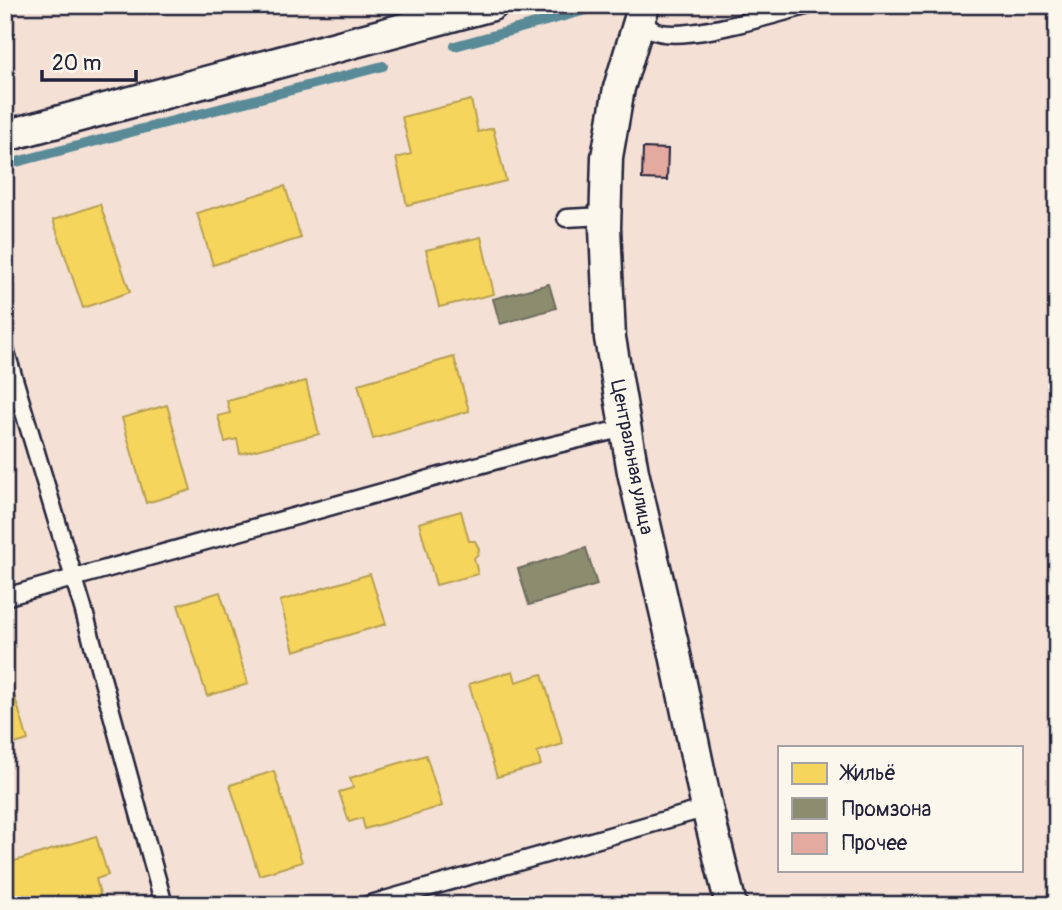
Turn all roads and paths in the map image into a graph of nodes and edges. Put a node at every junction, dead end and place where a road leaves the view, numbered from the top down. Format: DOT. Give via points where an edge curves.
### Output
graph roads {
  1 [pos="492,5"];
  2 [pos="809,5"];
  3 [pos="643,11"];
  4 [pos="5,136"];
  5 [pos="605,216"];
  6 [pos="566,218"];
  7 [pos="5,349"];
  8 [pos="625,428"];
  9 [pos="74,579"];
  10 [pos="5,597"];
  11 [pos="707,808"];
  12 [pos="164,905"];
  13 [pos="367,905"];
  14 [pos="730,905"];
  1 -- 4 [label="street"];
  2 -- 3 [label="lane" via="694,33 669,34 651,29"];
  3 -- 5 [label="street, Центральная улица" via="619,88 607,157"];
  5 -- 6 [label="lane"];
  5 -- 8 [label="street, Центральная улица" via="610,338"];
  7 -- 9 [label="lane"];
  8 -- 9 [label="lane"];
  8 -- 11 [label="street, Центральная улица"];
  9 -- 10 [label="lane"];
  9 -- 12 [label="lane"];
  11 -- 13 [label="lane"];
  11 -- 14 [label="street, Центральная улица"];
}
